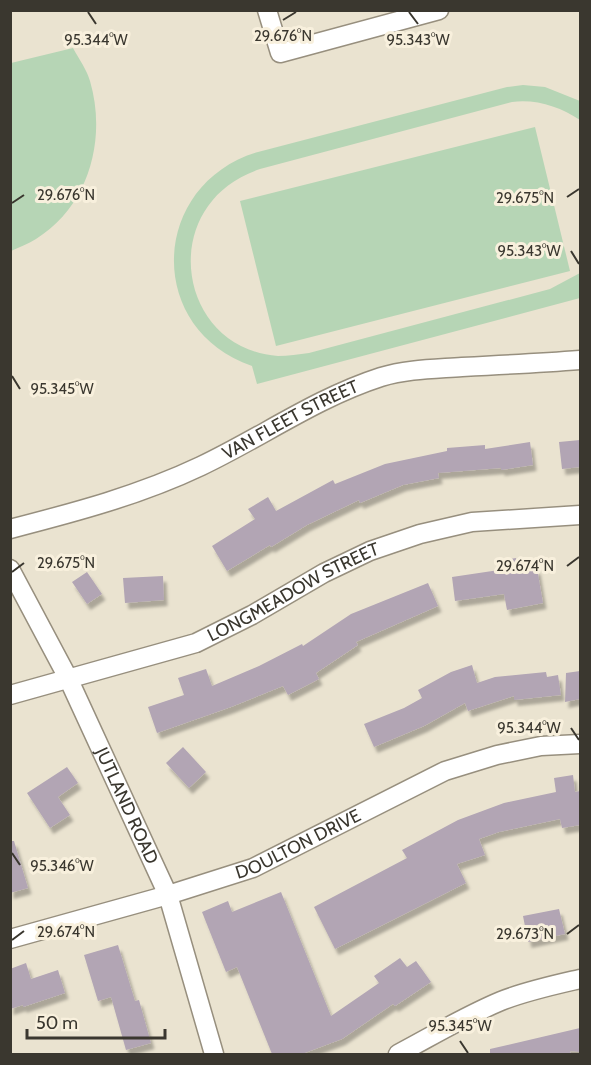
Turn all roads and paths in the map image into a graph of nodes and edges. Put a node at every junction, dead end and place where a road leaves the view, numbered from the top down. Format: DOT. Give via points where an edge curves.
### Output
graph roads {
  1 [pos="267,10"];
  2 [pos="439,10"];
  3 [pos="580,360"];
  4 [pos="580,515"];
  5 [pos="10,528"];
  6 [pos="10,569"];
  7 [pos="68,678"];
  8 [pos="10,695"];
  9 [pos="580,744"];
  10 [pos="168,895"];
  11 [pos="10,939"];
  12 [pos="580,979"];
  13 [pos="214,1054"];
  14 [pos="398,1054"];
  1 -- 2 [label="street" via="280,54"];
  3 -- 5 [label="street, VAN FLEET STREET" via="418,370 384,376 307,407 203,465 156,486 107,504"];
  4 -- 7 [label="street, LONGMEADOW STREET" via="472,522 420,534 370,551 324,573 196,643"];
  6 -- 7 [label="street, JUTLAND ROAD"];
  7 -- 8 [label="street, LONGMEADOW STREET"];
  7 -- 10 [label="street, JUTLAND ROAD"];
  9 -- 10 [label="street, DOULTON DRIVE" via="541,746 445,771 253,868"];
  10 -- 11 [label="street, DOULTON DRIVE"];
  10 -- 13 [label="street, JUTLAND ROAD"];
  12 -- 14 [label="street" via="501,1001"];
}
